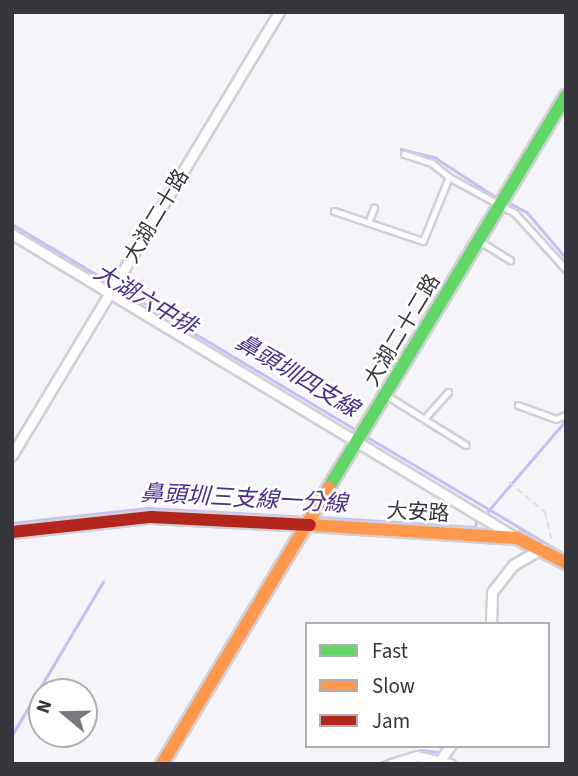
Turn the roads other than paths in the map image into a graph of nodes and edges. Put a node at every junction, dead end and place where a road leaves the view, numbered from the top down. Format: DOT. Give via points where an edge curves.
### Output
graph roads {
  1 [pos="279,12"];
  2 [pos="566,95"];
  3 [pos="404,154"];
  4 [pos="449,177"];
  5 [pos="500,204"];
  6 [pos="374,208"];
  7 [pos="334,211"];
  8 [pos="368,223"];
  9 [pos="12,234"];
  10 [pos="478,240"];
  11 [pos="510,260"];
  12 [pos="566,269"];
  13 [pos="110,292"];
  14 [pos="448,392"];
  15 [pos="385,394"];
  16 [pos="518,405"];
  17 [pos="566,415"];
  18 [pos="424,419"];
  19 [pos="358,441"];
  20 [pos="466,445"];
  21 [pos="12,455"];
  22 [pos="306,526"];
  23 [pos="12,532"];
  24 [pos="517,538"];
  25 [pos="546,551"];
  26 [pos="566,563"];
  27 [pos="491,622"];
  28 [pos="446,761"];
  29 [pos="162,764"];
  30 [pos="391,764"];
  1 -- 13 [label="street, 大湖二十路"];
  2 -- 5 [label="street, 大湖二十二路"];
  3 -- 4 [label="lane" via="432,163"];
  4 -- 5 [label="lane"];
  4 -- 8 [label="lane" via="423,241"];
  5 -- 10 [label="street, 大湖二十二路"];
  5 -- 12 [label="lane" via="528,223"];
  6 -- 8 [label="lane"];
  7 -- 8 [label="lane"];
  9 -- 13 [label="street"];
  10 -- 11 [label="lane"];
  10 -- 15 [label="street, 大湖二十二路"];
  13 -- 19 [label="street"];
  13 -- 21 [label="street, 大湖二十路"];
  14 -- 18 [label="lane"];
  15 -- 18 [label="lane"];
  15 -- 19 [label="street, 大湖二十二路"];
  16 -- 17 [label="lane" via="556,419"];
  18 -- 20 [label="lane"];
  19 -- 22 [label="street, 大湖二十二路"];
  19 -- 24 [label="street"];
  22 -- 23 [label="street, 大安路" via="150,517"];
  22 -- 24 [label="street, 大安路"];
  22 -- 29 [label="street, 大湖二十二路"];
  24 -- 25 [label="street, 大安路"];
  25 -- 26 [label="street, 大安路"];
  25 -- 27 [label="street" via="513,565 492,592"];
  28 -- 30 [label="street" via="407,756"];
}
